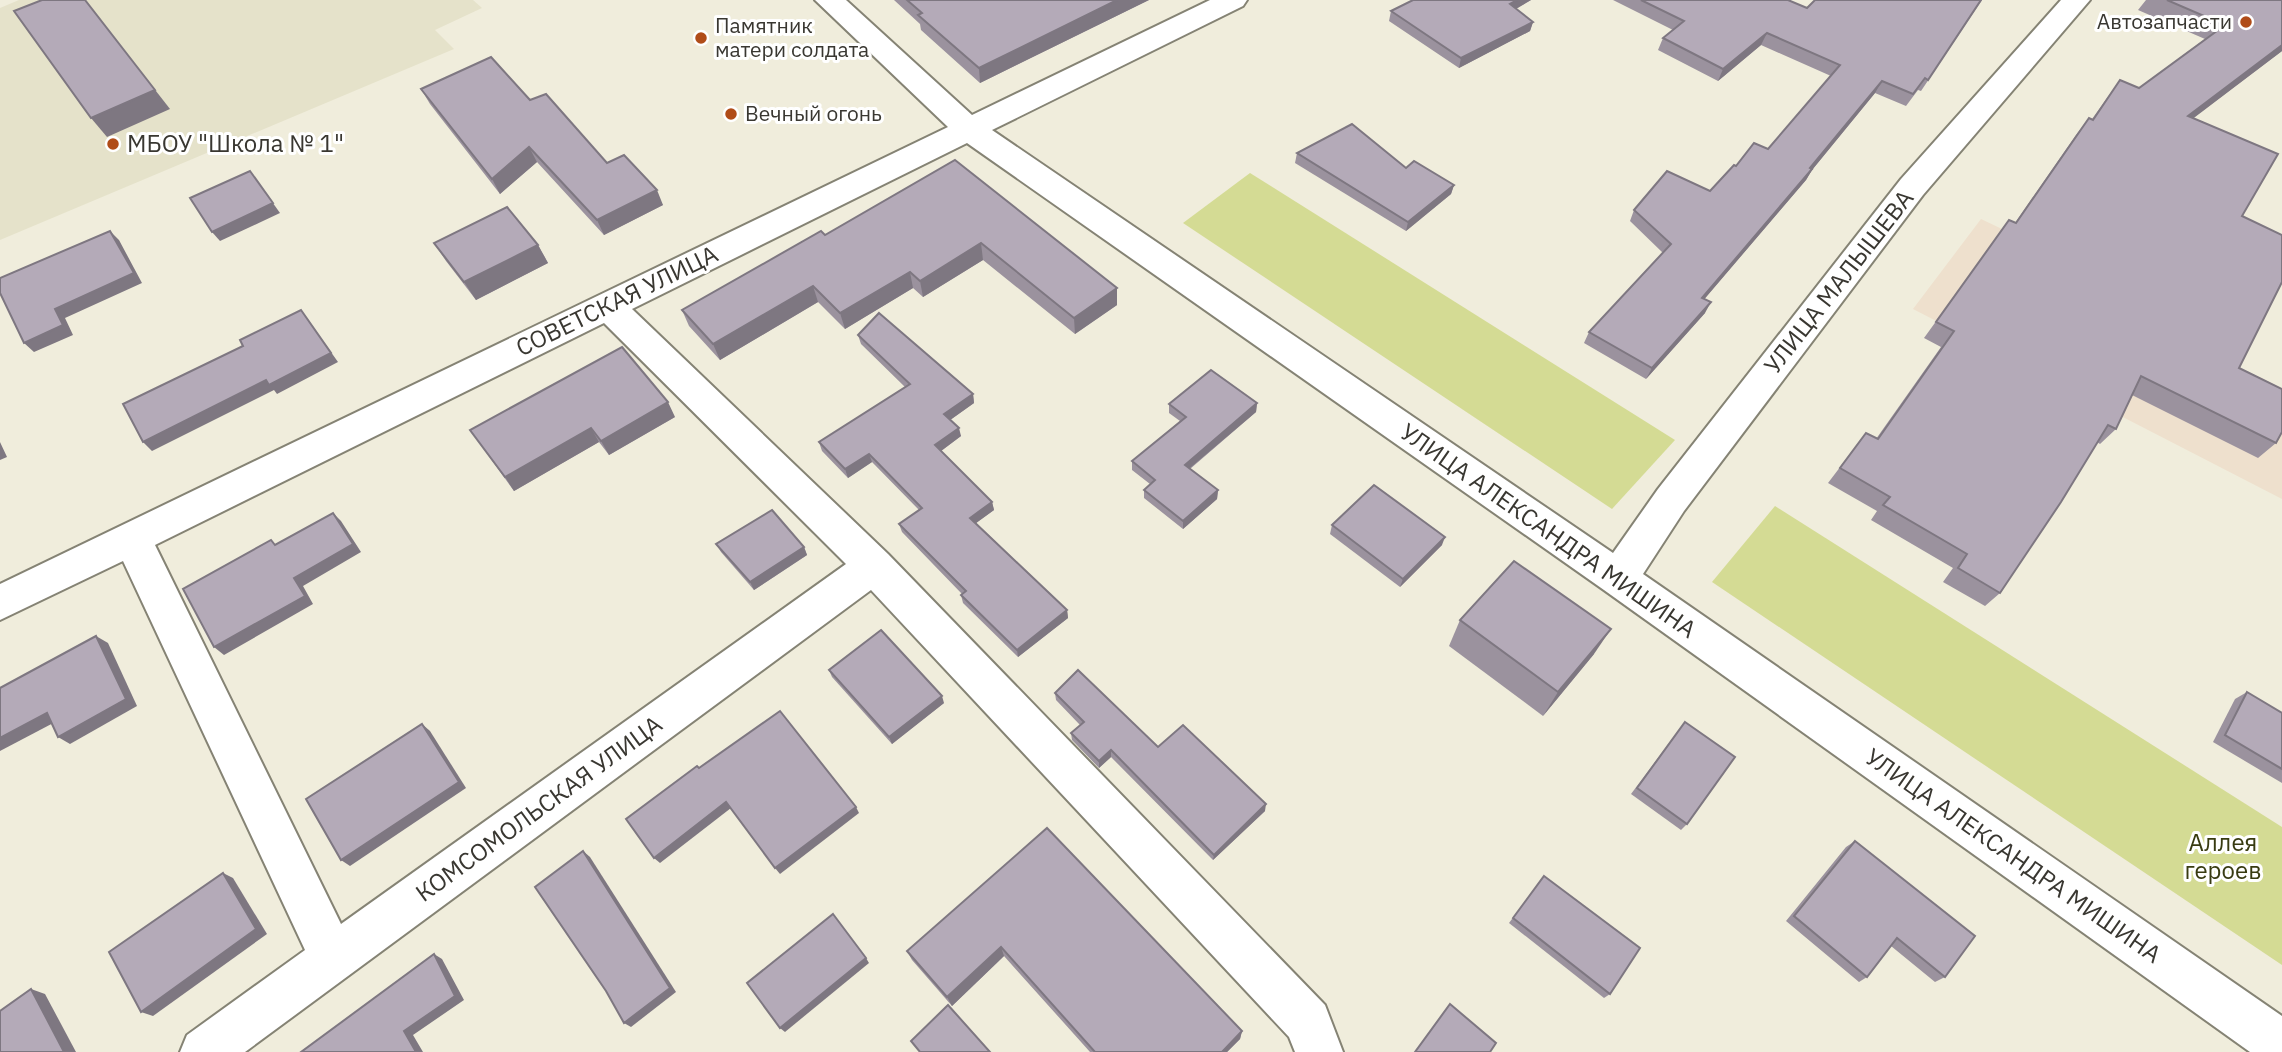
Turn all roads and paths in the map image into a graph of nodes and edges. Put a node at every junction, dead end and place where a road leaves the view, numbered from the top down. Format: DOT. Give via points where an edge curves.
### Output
graph roads {
  1 [pos="829,0"];
  2 [pos="1233,0"];
  3 [pos="2077,0"];
  4 [pos="969,130"];
  5 [pos="608,306"];
  6 [pos="132,538"];
  7 [pos="874,566"];
  8 [pos="1618,578"];
  9 [pos="0,603"];
  10 [pos="333,958"];
  11 [pos="2282,1045"];
  12 [pos="204,1052"];
  13 [pos="1319,1052"];
  1 -- 4 [label="street, УЛИЦА АЛЕКСАНДРА МИШИНА"];
  2 -- 4 [label="street, СОВЕТСКАЯ УЛИЦА"];
  3 -- 8 [label="street, УЛИЦА МАЛЫШЕВА" via="1912,187 1671,500"];
  4 -- 5 [label="street, СОВЕТСКАЯ УЛИЦА"];
  4 -- 8 [label="street, УЛИЦА АЛЕКСАНДРА МИШИНА"];
  5 -- 6 [label="street, СОВЕТСКАЯ УЛИЦА"];
  5 -- 7 [label="street"];
  6 -- 9 [label="street, СОВЕТСКАЯ УЛИЦА"];
  6 -- 10 [label="street"];
  7 -- 10 [label="street, КОМСОМОЛЬСКАЯ УЛИЦА"];
  7 -- 13 [label="street" via="1308,1021"];
  8 -- 11 [label="street, УЛИЦА АЛЕКСАНДРА МИШИНА"];
  10 -- 12 [label="street, КОМСОМОЛЬСКАЯ УЛИЦА"];
}
